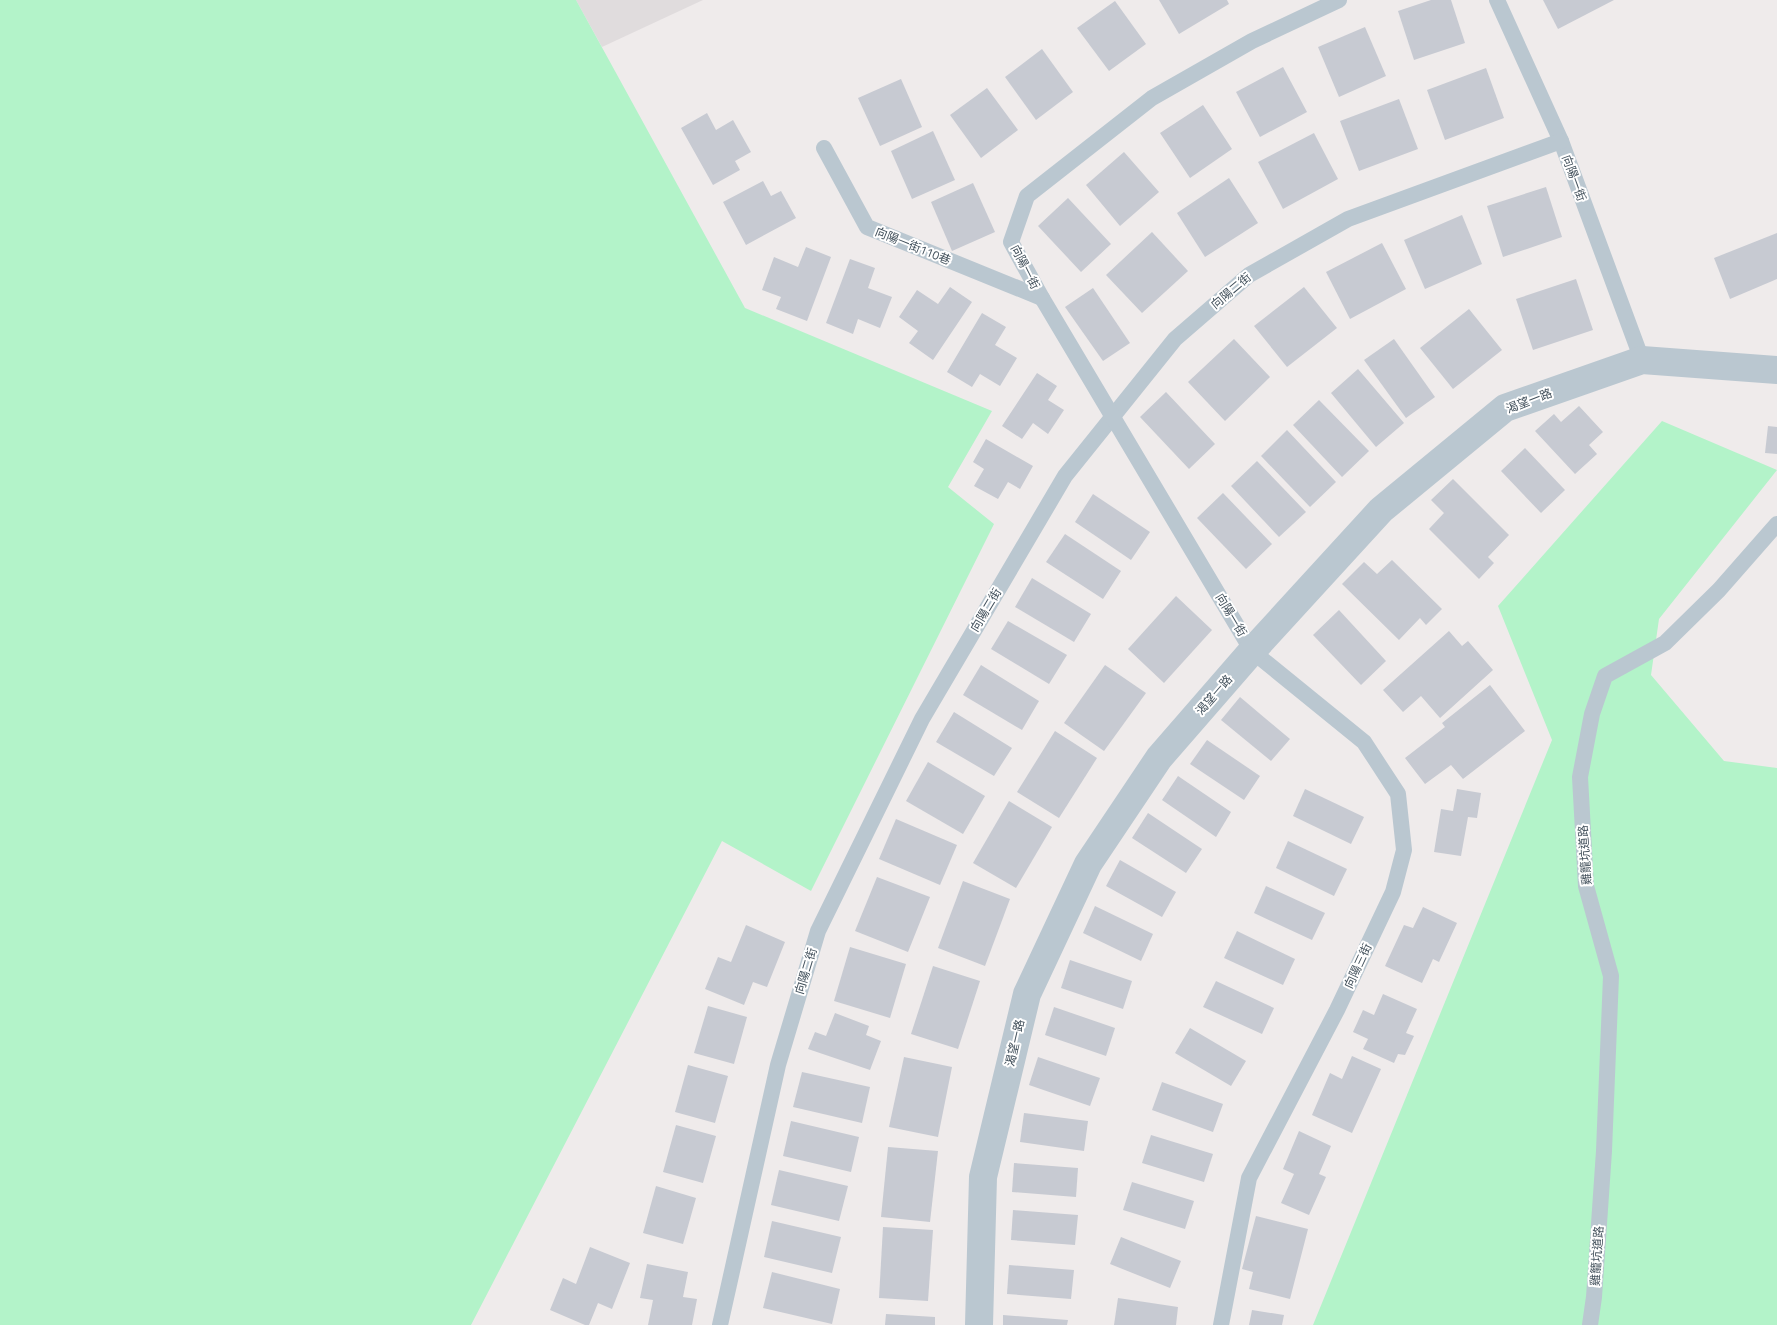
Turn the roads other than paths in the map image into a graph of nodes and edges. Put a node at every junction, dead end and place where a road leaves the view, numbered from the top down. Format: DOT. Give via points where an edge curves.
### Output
graph roads {
  1 [pos="1339,0"];
  2 [pos="1497,0"];
  3 [pos="1561,141"];
  4 [pos="824,148"];
  5 [pos="1042,298"];
  6 [pos="1642,360"];
  7 [pos="1777,370"];
  8 [pos="1112,417"];
  9 [pos="1777,524"];
  10 [pos="1252,651"];
  11 [pos="720,1325"];
  12 [pos="979,1325"];
  13 [pos="1221,1325"];
  14 [pos="1590,1325"];
  1 -- 5 [label="lane, 向陽一街" via="1252,41 1152,98 1027,196 1011,242"];
  2 -- 3 [label="lane, 向陽一街"];
  3 -- 6 [label="lane, 向陽一街"];
  3 -- 8 [label="lane, 向陽二街" via="1348,219 1249,275 1175,339"];
  4 -- 5 [label="lane, 向陽一街110巷" via="868,227"];
  5 -- 8 [label="lane, 向陽一街"];
  6 -- 7 [label="street, 渴望一路"];
  6 -- 10 [label="street, 渴望一路" via="1505,408 1381,510"];
  8 -- 10 [label="lane, 向陽一街"];
  8 -- 11 [label="lane, 向陽二街" via="1065,476 922,719 818,931 778,1065"];
  9 -- 14 [label="lane, 雞籠坑道路" via="1719,590 1665,643 1605,676 1592,714 1580,777 1586,886 1611,976 1604,1151"];
  10 -- 12 [label="street, 渴望一路" via="1159,758 1088,864 1027,994 983,1177"];
  10 -- 13 [label="lane, 向陽三街" via="1364,742 1398,794 1404,850 1393,892 1338,1010 1249,1178"];
}
